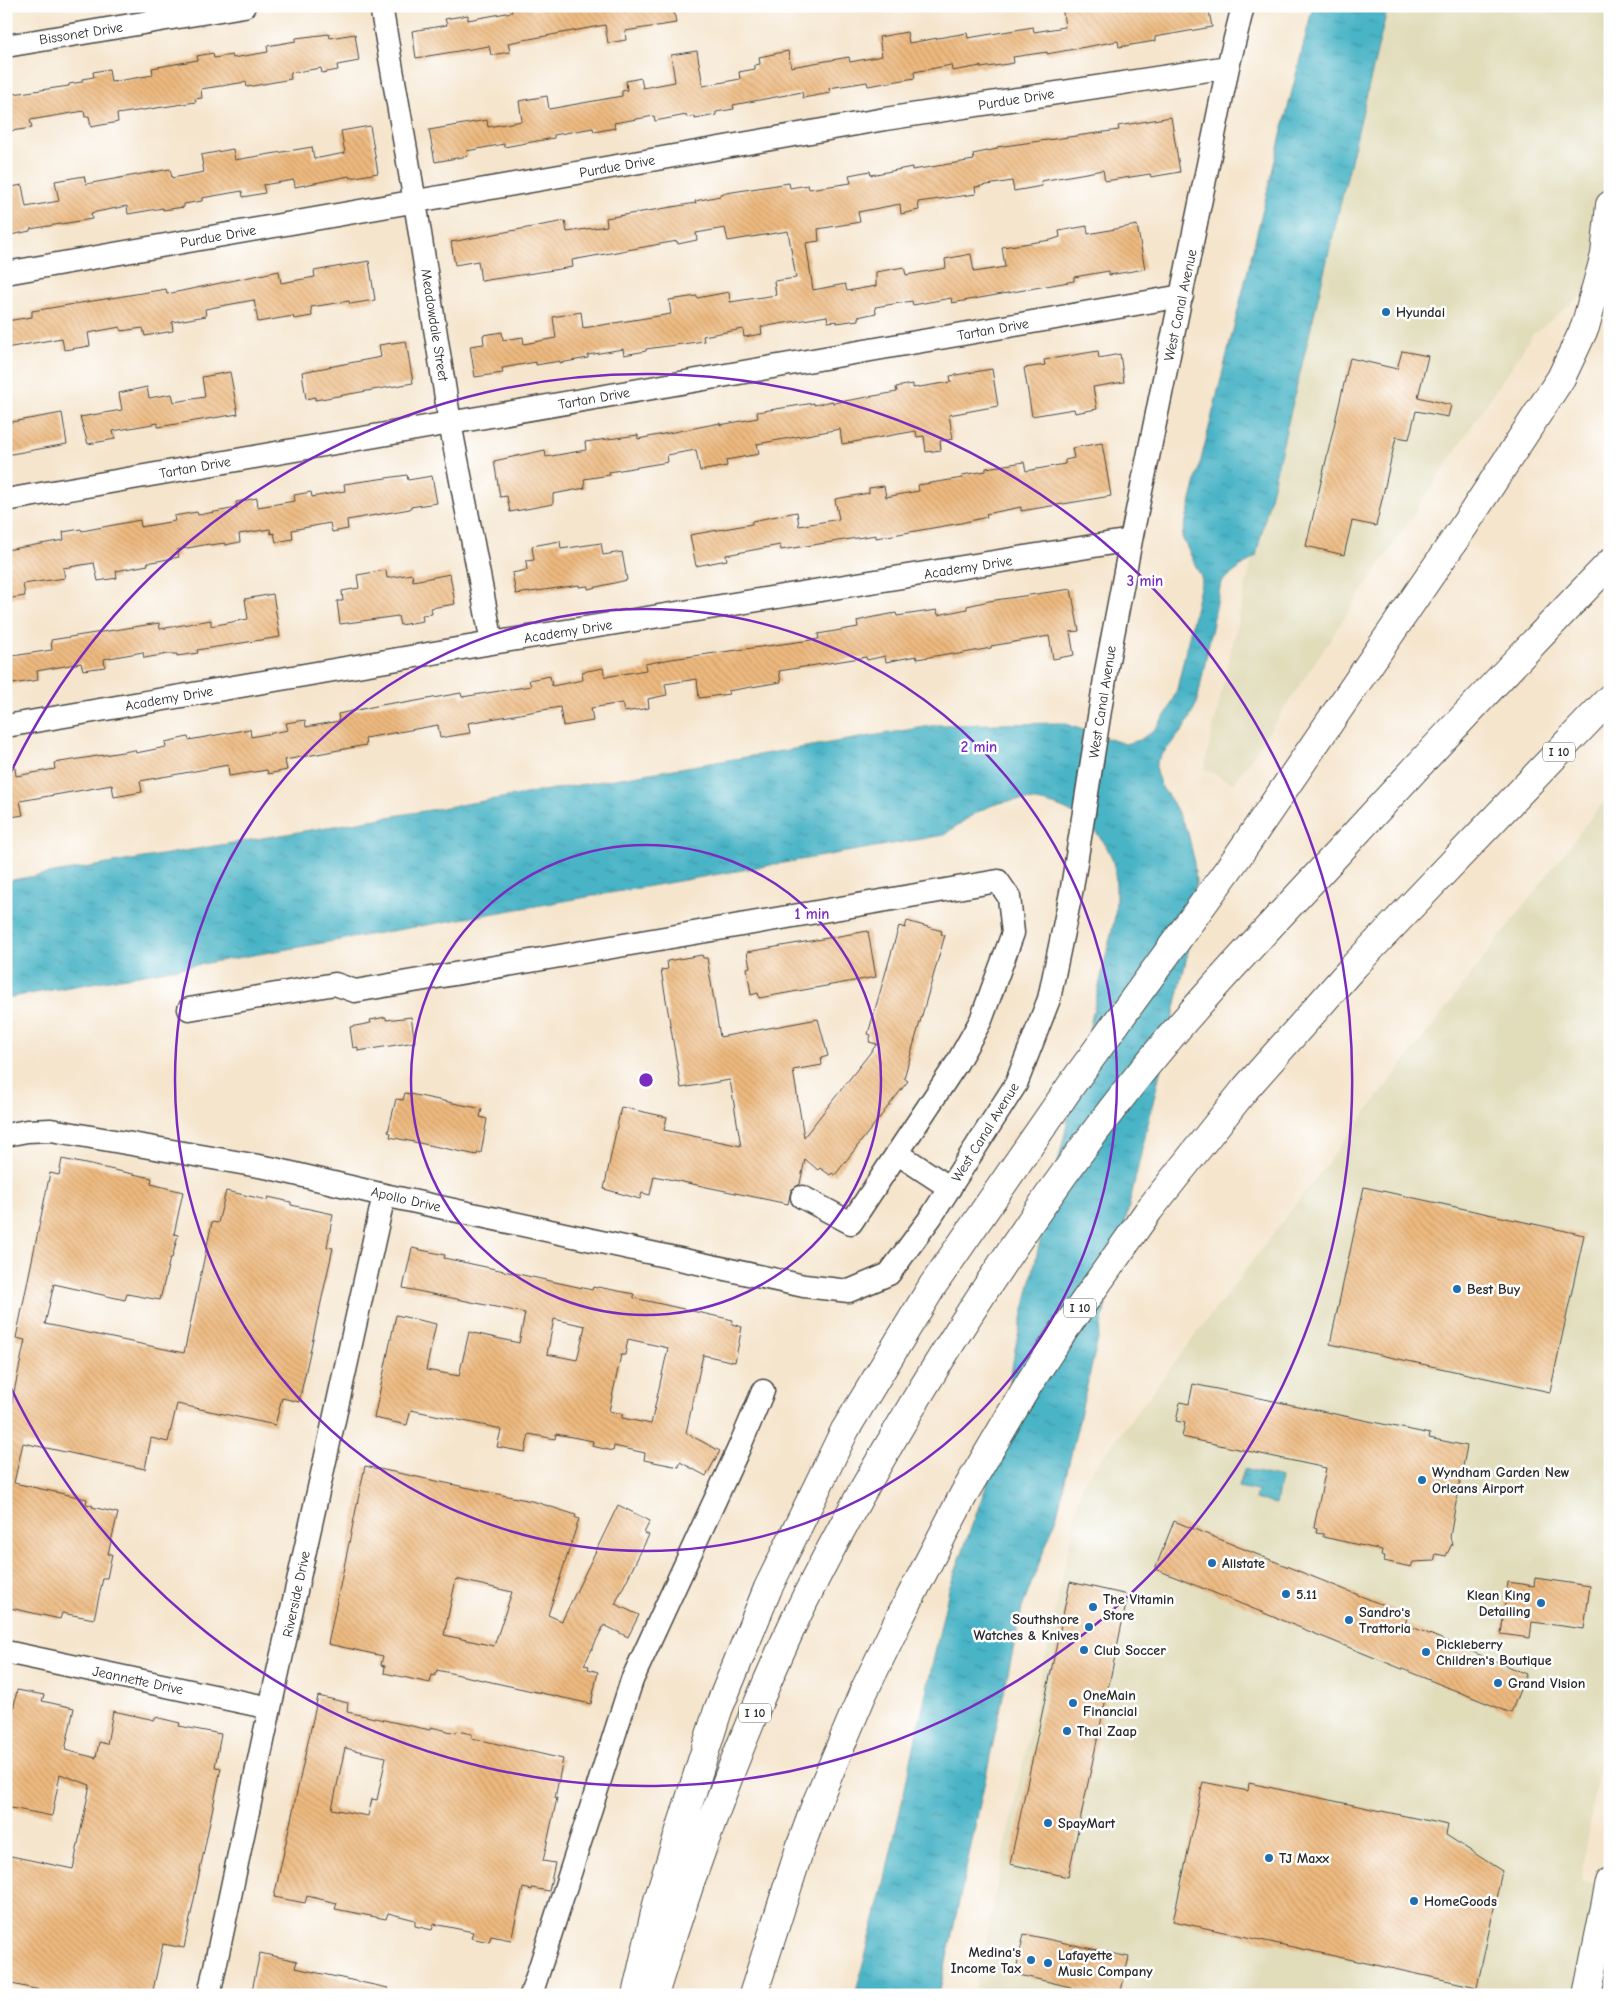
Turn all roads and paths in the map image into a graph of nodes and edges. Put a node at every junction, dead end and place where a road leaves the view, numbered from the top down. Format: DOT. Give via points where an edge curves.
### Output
graph roads {
  1 [pos="244,6"];
  2 [pos="381,6"];
  3 [pos="1243,6"];
  4 [pos="6,46"];
  5 [pos="1228,67"];
  6 [pos="415,202"];
  7 [pos="1610,205"];
  8 [pos="6,273"];
  9 [pos="1182,296"];
  10 [pos="450,423"];
  11 [pos="6,500"];
  12 [pos="1131,540"];
  13 [pos="1610,563"];
  14 [pos="492,643"];
  15 [pos="1610,698"];
  16 [pos="1610,723"];
  17 [pos="6,726"];
  18 [pos="1507,806"];
  19 [pos="189,1009"];
  20 [pos="6,1135"];
  21 [pos="897,1153"];
  22 [pos="950,1188"];
  23 [pos="384,1195"];
  24 [pos="802,1197"];
  25 [pos="804,1286"];
  26 [pos="763,1391"];
  27 [pos="6,1652"];
  28 [pos="270,1708"];
  29 [pos="1608,1895"];
  30 [pos="1605,1931"];
  31 [pos="209,1995"];
  32 [pos="531,1995"];
  33 [pos="636,1995"];
  34 [pos="654,1995"];
  35 [pos="753,1995"];
  36 [pos="1587,1995"];
  1 -- 4 [label="street, Bissonet Drive"];
  2 -- 6 [label="street, Meadowdale Street"];
  3 -- 5 [label="street, West Canal Avenue"];
  5 -- 6 [label="street, Purdue Drive" via="885,119"];
  5 -- 9 [label="street, West Canal Avenue"];
  6 -- 8 [label="street, Purdue Drive"];
  6 -- 10 [label="street, Meadowdale Street"];
  7 -- 33 [label="main road" via="1605,254 1585,327 1560,378 1464,526 1238,856 1072,1084 933,1285 845,1430 768,1588 718,1710 658,1900"];
  9 -- 10 [label="street, Tartan Drive"];
  9 -- 12 [label="street, West Canal Avenue"];
  10 -- 11 [label="street, Tartan Drive"];
  10 -- 14 [label="street, Meadowdale Street"];
  12 -- 14 [label="street, Academy Drive"];
  12 -- 22 [label="street, West Canal Avenue" via="1107,666 1072,888 1049,999 1016,1084"];
  13 -- 34 [label="main road, I 10" via="1511,665 1226,974 1131,1085 1038,1211 965,1319 888,1446 793,1626 721,1795 680,1908"];
  14 -- 17 [label="street, Academy Drive"];
  15 -- 18 [label="main road, I 10"];
  16 -- 18 [label="main road" via="1565,756"];
  18 -- 35 [label="main road, I 10" via="1356,965 1246,1088 1150,1210 1028,1385 970,1484 900,1617 836,1754 784,1895"];
  19 -- 21 [label="street" via="335,984 355,991 998,881 1009,898 1013,933 982,1020"];
  20 -- 23 [label="street, Apollo Drive" via="51,1130 270,1168"];
  21 -- 22 [label="street"];
  21 -- 24 [label="street" via="850,1223"];
  22 -- 25 [label="street, West Canal Avenue" via="888,1274 849,1290"];
  23 -- 25 [label="street, Apollo Drive"];
  23 -- 28 [label="street, Riverside Drive"];
  26 -- 32 [label="street" via="632,1680"];
  27 -- 28 [label="street, Jeannette Drive"];
  28 -- 31 [label="street, Riverside Drive"];
  29 -- 30 [label="main road"];
  30 -- 36 [label="main road"];
}
